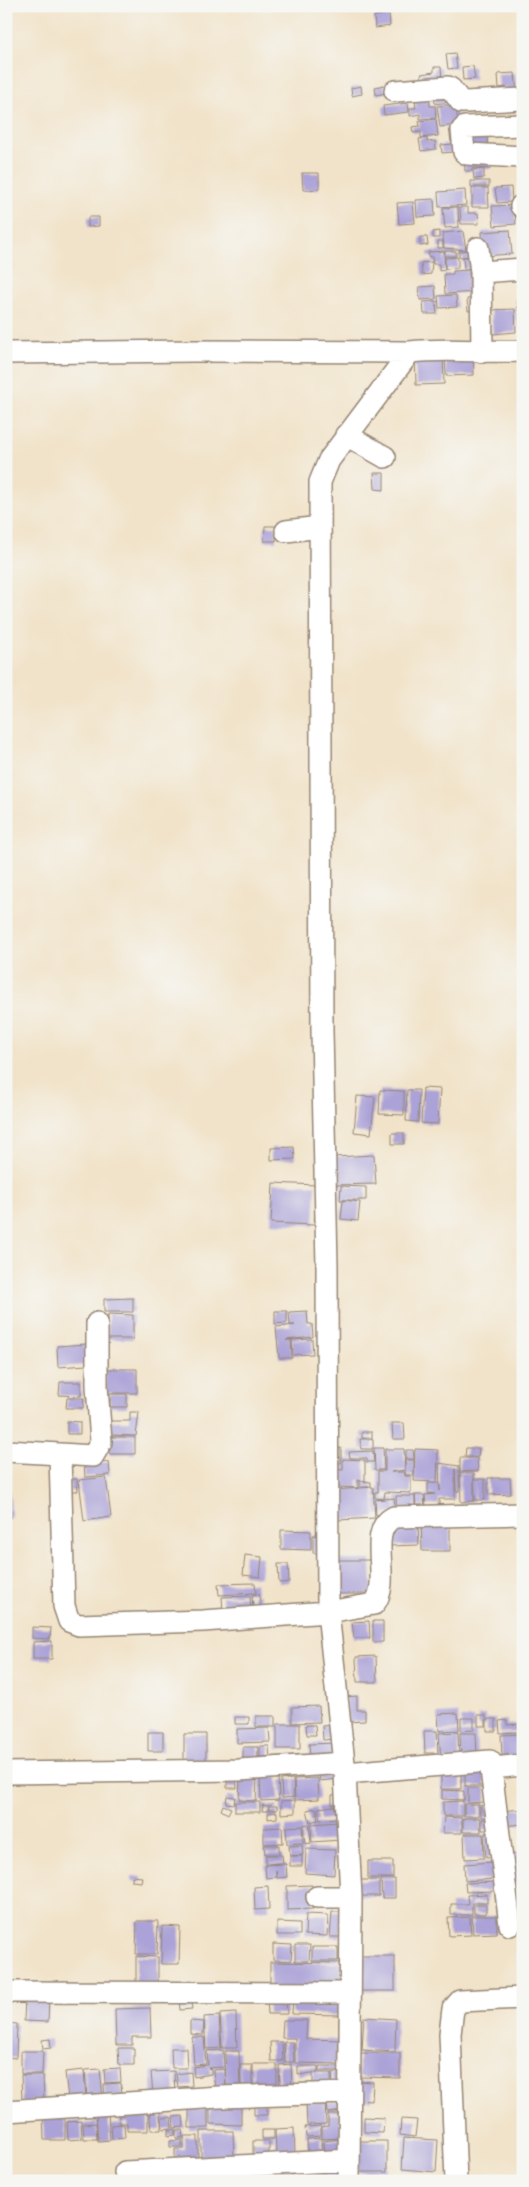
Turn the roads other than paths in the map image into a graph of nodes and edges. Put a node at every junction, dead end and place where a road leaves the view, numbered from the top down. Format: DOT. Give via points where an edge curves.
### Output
graph roads {
  1 [pos="395,91"];
  2 [pos="523,98"];
  3 [pos="523,124"];
  4 [pos="523,156"];
  5 [pos="478,248"];
  6 [pos="523,269"];
  7 [pos="481,272"];
  8 [pos="523,351"];
  9 [pos="410,352"];
  10 [pos="482,352"];
  11 [pos="6,353"];
  12 [pos="346,435"];
  13 [pos="385,457"];
  14 [pos="320,527"];
  15 [pos="286,531"];
  16 [pos="97,1323"];
  17 [pos="6,1451"];
  18 [pos="60,1454"];
  19 [pos="523,1514"];
  20 [pos="328,1612"];
  21 [pos="523,1765"];
  22 [pos="344,1768"];
  23 [pos="492,1768"];
  24 [pos="6,1773"];
  25 [pos="317,1897"];
  26 [pos="351,1897"];
  27 [pos="510,1925"];
  28 [pos="6,1992"];
  29 [pos="349,1993"];
  30 [pos="523,1998"];
  31 [pos="348,2093"];
  32 [pos="6,2111"];
  33 [pos="349,2160"];
  34 [pos="125,2172"];
  35 [pos="349,2181"];
  36 [pos="456,2181"];
  1 -- 2 [label="street" via="448,87 461,102"];
  3 -- 4 [label="street" via="462,130 464,152 467,154"];
  5 -- 7 [label="street"];
  6 -- 7 [label="street"];
  7 -- 10 [label="street"];
  8 -- 10 [label="street"];
  9 -- 10 [label="street" via="433,349"];
  9 -- 11 [label="street" via="194,350"];
  9 -- 12 [label="street"];
  12 -- 13 [label="street"];
  12 -- 14 [label="street" via="329,460 320,482"];
  14 -- 15 [label="street"];
  14 -- 20 [label="street"];
  16 -- 18 [label="street" via="101,1442 93,1456"];
  17 -- 18 [label="street"];
  18 -- 20 [label="street" via="64,1606 69,1621 88,1625"];
  19 -- 20 [label="street" via="389,1519 381,1530 378,1600 374,1604"];
  20 -- 22 [label="street"];
  21 -- 23 [label="street"];
  22 -- 23 [label="street" via="487,1761"];
  22 -- 24 [label="street"];
  22 -- 26 [label="street"];
  23 -- 27 [label="street"];
  25 -- 26 [label="street"];
  26 -- 29 [label="street"];
  28 -- 29 [label="street"];
  29 -- 31 [label="street"];
  30 -- 36 [label="street" via="460,2001 453,2009 450,2034"];
  31 -- 32 [label="street" via="219,2097"];
  31 -- 33 [label="street"];
  33 -- 34 [label="street"];
  33 -- 35 [label="street"];
}
